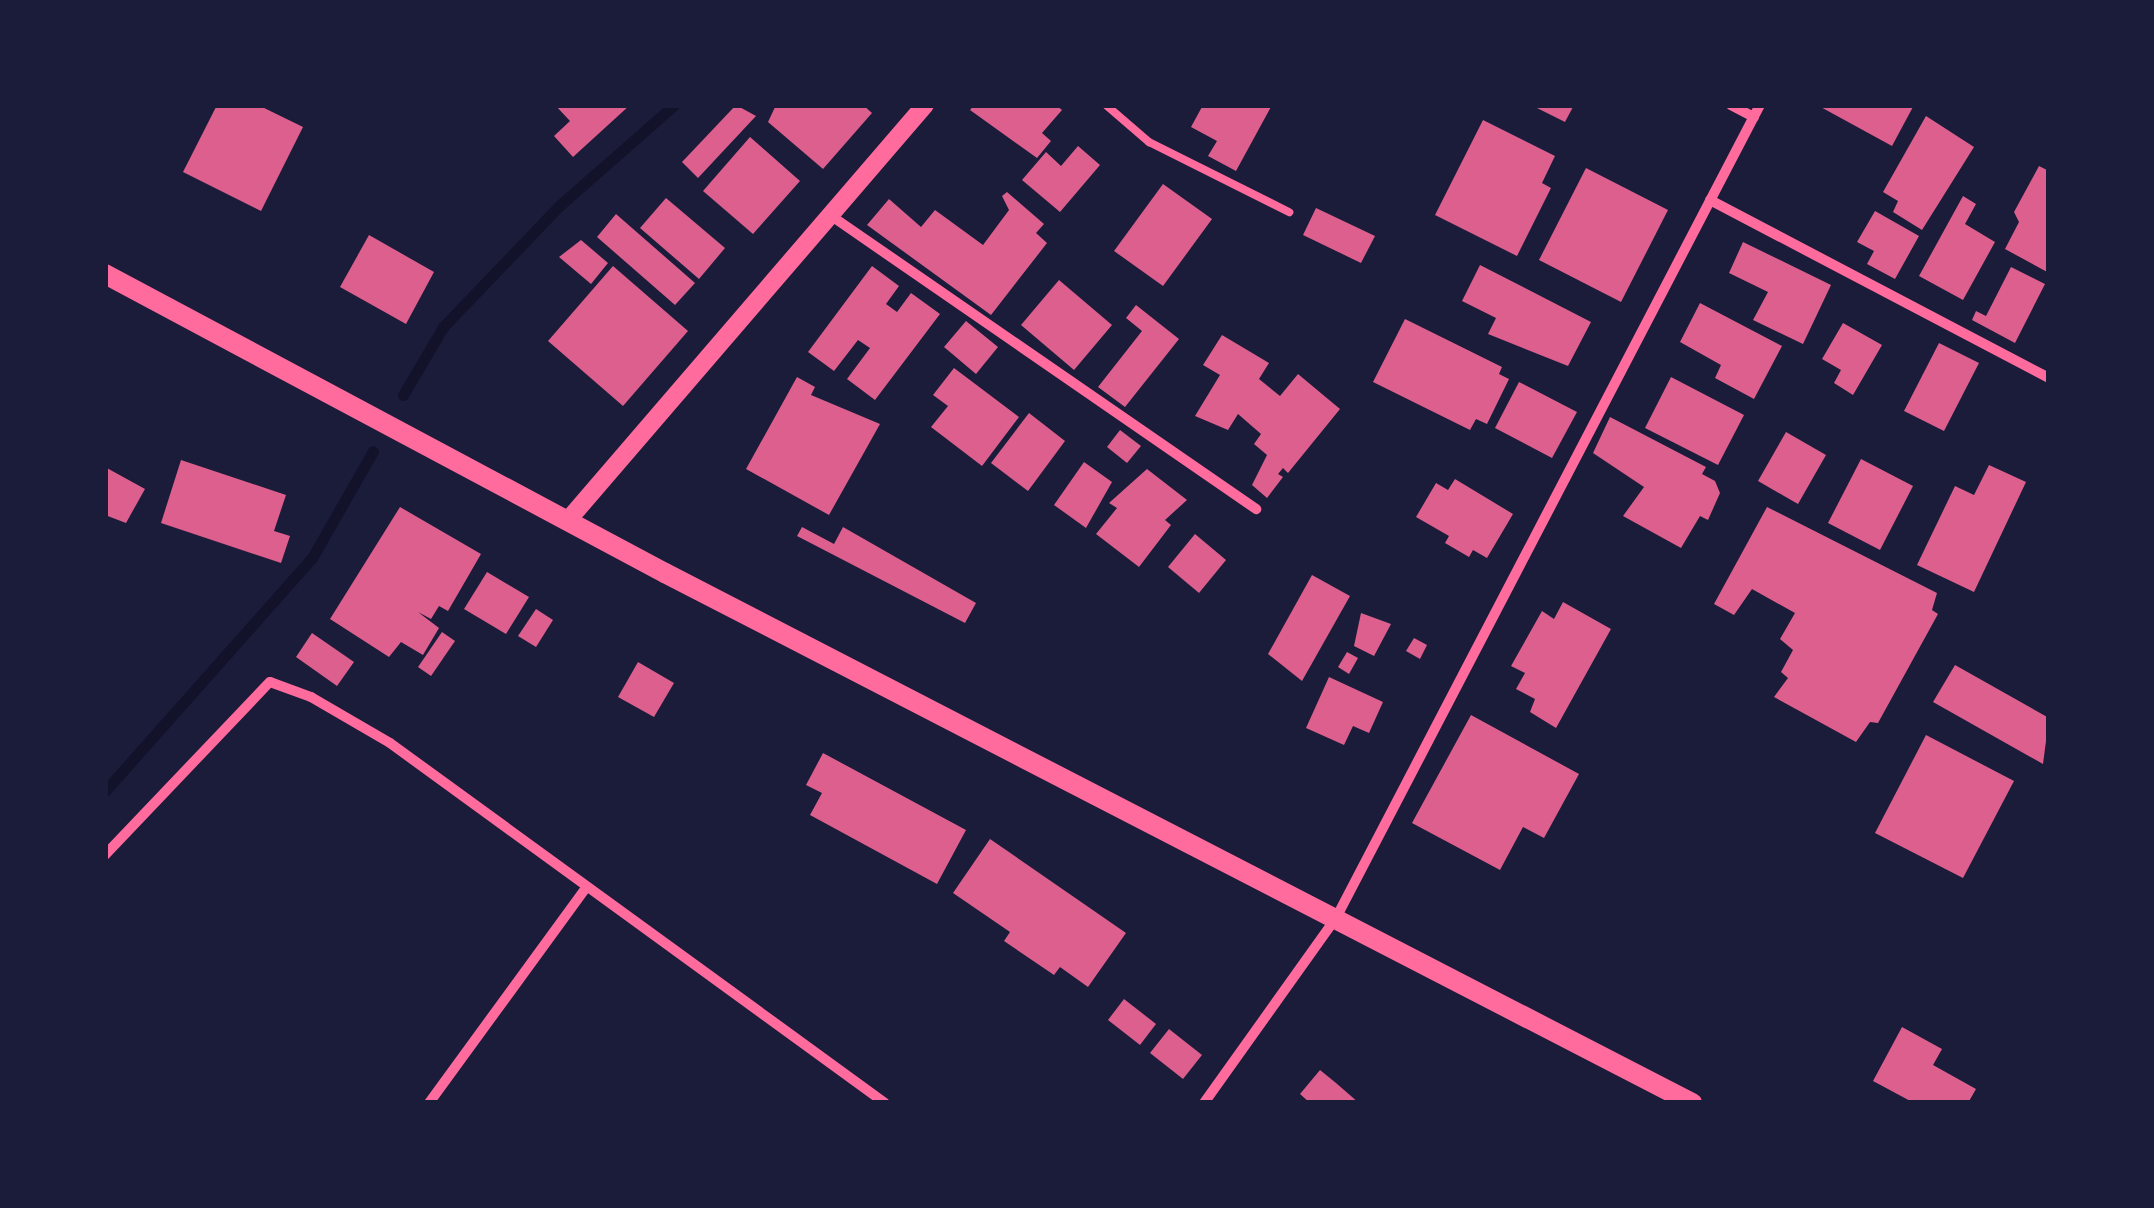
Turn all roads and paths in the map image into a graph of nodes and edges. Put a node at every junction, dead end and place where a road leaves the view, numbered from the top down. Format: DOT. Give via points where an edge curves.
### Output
graph roads {
  1 [pos="925,105"];
  2 [pos="1106,105"];
  3 [pos="1731,105"];
  4 [pos="1760,105"];
  5 [pos="1754,118"];
  6 [pos="1710,200"];
  7 [pos="1289,212"];
  8 [pos="830,215"];
  9 [pos="105,274"];
  10 [pos="2049,378"];
  11 [pos="1256,509"];
  12 [pos="569,519"];
  13 [pos="105,855"];
  14 [pos="586,888"];
  15 [pos="1336,918"];
  16 [pos="429,1103"];
  17 [pos="885,1103"];
  18 [pos="1204,1103"];
  19 [pos="1692,1103"];
  1 -- 8 [label="street"];
  2 -- 7 [label="lane" via="1148,142"];
  3 -- 5 [label="street"];
  4 -- 5 [label="street"];
  5 -- 6 [label="street"];
  6 -- 10 [label="street"];
  6 -- 15 [label="street"];
  8 -- 11 [label="street"];
  8 -- 12 [label="street"];
  9 -- 12 [label="main road"];
  12 -- 15 [label="main road"];
  13 -- 14 [label="street" via="270,682 311,697 390,743"];
  14 -- 16 [label="street"];
  14 -- 17 [label="street"];
  15 -- 18 [label="street"];
  15 -- 19 [label="main road"];
}
